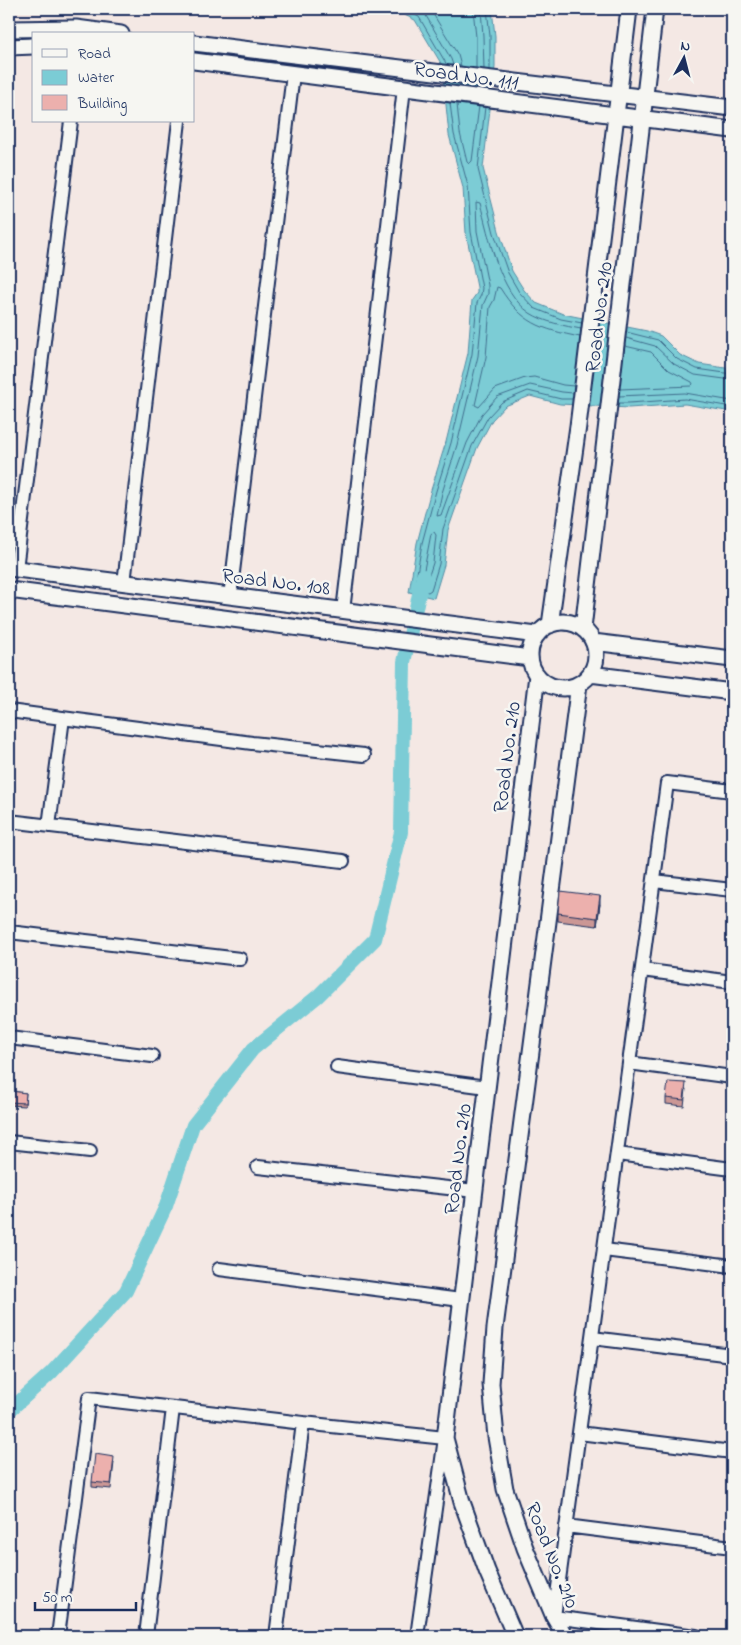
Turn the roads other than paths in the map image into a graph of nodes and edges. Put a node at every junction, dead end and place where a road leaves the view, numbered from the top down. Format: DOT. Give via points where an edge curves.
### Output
graph roads {
  1 [pos="629,9"];
  2 [pos="655,9"];
  3 [pos="9,29"];
  4 [pos="106,32"];
  5 [pos="195,43"];
  6 [pos="9,46"];
  7 [pos="32,46"];
  8 [pos="195,61"];
  9 [pos="293,74"];
  10 [pos="404,88"];
  11 [pos="619,95"];
  12 [pos="645,97"];
  13 [pos="732,108"];
  14 [pos="616,116"];
  15 [pos="642,120"];
  16 [pos="71,122"];
  17 [pos="179,122"];
  18 [pos="732,130"];
  19 [pos="12,569"];
  20 [pos="124,583"];
  21 [pos="9,590"];
  22 [pos="230,597"];
  23 [pos="343,611"];
  24 [pos="550,625"];
  25 [pos="583,629"];
  26 [pos="537,635"];
  27 [pos="593,642"];
  28 [pos="530,658"];
  29 [pos="732,659"];
  30 [pos="537,675"];
  31 [pos="585,679"];
  32 [pos="732,692"];
  33 [pos="9,711"];
  34 [pos="63,718"];
  35 [pos="364,755"];
  36 [pos="732,791"];
  37 [pos="9,822"];
  38 [pos="49,826"];
  39 [pos="343,861"];
  40 [pos="654,881"];
  41 [pos="732,890"];
  42 [pos="9,932"];
  43 [pos="240,959"];
  44 [pos="642,970"];
  45 [pos="732,982"];
  46 [pos="9,1038"];
  47 [pos="152,1056"];
  48 [pos="629,1063"];
  49 [pos="337,1067"];
  50 [pos="732,1077"];
  51 [pos="487,1087"];
  52 [pos="9,1142"];
  53 [pos="90,1152"];
  54 [pos="617,1154"];
  55 [pos="258,1167"];
  56 [pos="732,1169"];
  57 [pos="475,1190"];
  58 [pos="604,1250"];
  59 [pos="732,1266"];
  60 [pos="219,1269"];
  61 [pos="461,1300"];
  62 [pos="592,1338"];
  63 [pos="732,1355"];
  64 [pos="173,1408"];
  65 [pos="303,1423"];
  66 [pos="579,1433"];
  67 [pos="445,1438"];
  68 [pos="732,1452"];
  69 [pos="566,1526"];
  70 [pos="732,1547"];
  71 [pos="554,1617"];
  72 [pos="58,1636"];
  73 [pos="146,1636"];
  74 [pos="276,1636"];
  75 [pos="417,1636"];
  76 [pos="516,1636"];
  77 [pos="565,1636"];
  78 [pos="696,1636"];
  1 -- 11 [label="street, Road No. 210"];
  2 -- 12 [label="street, Road No. 210"];
  3 -- 4 [label="street" via="76,28"];
  5 -- 11 [label="street, Road No. 111"];
  6 -- 7 [label="street"];
  8 -- 9 [label="street, Road No. 111"];
  9 -- 10 [label="street, Road No. 111"];
  9 -- 22 [label="street"];
  10 -- 14 [label="street, Road No. 111"];
  10 -- 23 [label="street"];
  11 -- 12 [label="street, Road No. 111"];
  11 -- 14 [label="street, Road No. 210"];
  12 -- 13 [label="street, Road No. 111"];
  12 -- 15 [label="street, Road No. 210"];
  14 -- 15 [label="street, Road No. 111"];
  14 -- 24 [label="street, Road No. 210"];
  15 -- 18 [label="street, Road No. 111"];
  15 -- 25 [label="street, Road No. 210"];
  16 -- 19 [label="street"];
  17 -- 20 [label="street"];
  19 -- 20 [label="street, Road No. 108"];
  20 -- 22 [label="street, Road No. 108"];
  21 -- 28 [label="street, Road No. 108"];
  22 -- 23 [label="street, Road No. 108"];
  23 -- 26 [label="street, Road No. 108"];
  24 -- 25 [label="street" via="567,623"];
  24 -- 26 [label="street"];
  25 -- 27 [label="street"];
  26 -- 28 [label="street"];
  27 -- 29 [label="street"];
  27 -- 31 [label="street, Road No. 210" via="596,658"];
  28 -- 30 [label="street, Road No. 210"];
  30 -- 31 [label="street, Road No. 210" via="552,686 570,687"];
  30 -- 51 [label="street, Road No. 210"];
  31 -- 32 [label="street"];
  31 -- 71 [label="street, Road No. 210" via="497,1318 492,1384 496,1437 505,1489"];
  33 -- 34 [label="street"];
  34 -- 35 [label="street"];
  34 -- 38 [label="street"];
  36 -- 40 [label="street" via="668,783"];
  37 -- 38 [label="street"];
  38 -- 39 [label="street"];
  40 -- 41 [label="street"];
  40 -- 44 [label="street"];
  42 -- 43 [label="street"];
  44 -- 45 [label="street"];
  44 -- 48 [label="street"];
  46 -- 47 [label="street"];
  48 -- 50 [label="street"];
  48 -- 54 [label="street"];
  49 -- 51 [label="street"];
  51 -- 57 [label="street, Road No. 210"];
  52 -- 53 [label="street"];
  54 -- 56 [label="street"];
  54 -- 58 [label="street"];
  55 -- 57 [label="street"];
  57 -- 61 [label="street, Road No. 210"];
  58 -- 59 [label="street"];
  58 -- 62 [label="street"];
  60 -- 61 [label="street"];
  61 -- 67 [label="street, Road No. 210"];
  62 -- 63 [label="street"];
  62 -- 66 [label="street"];
  64 -- 65 [label="street"];
  64 -- 72 [label="street" via="89,1398"];
  64 -- 73 [label="street"];
  65 -- 67 [label="street"];
  65 -- 74 [label="street"];
  66 -- 68 [label="street"];
  66 -- 69 [label="street"];
  67 -- 75 [label="street"];
  67 -- 76 [label="street, Road No. 210" via="462,1502"];
  69 -- 70 [label="street"];
  69 -- 71 [label="street"];
  71 -- 77 [label="street, Road No. 210"];
  71 -- 78 [label="street"];
}
